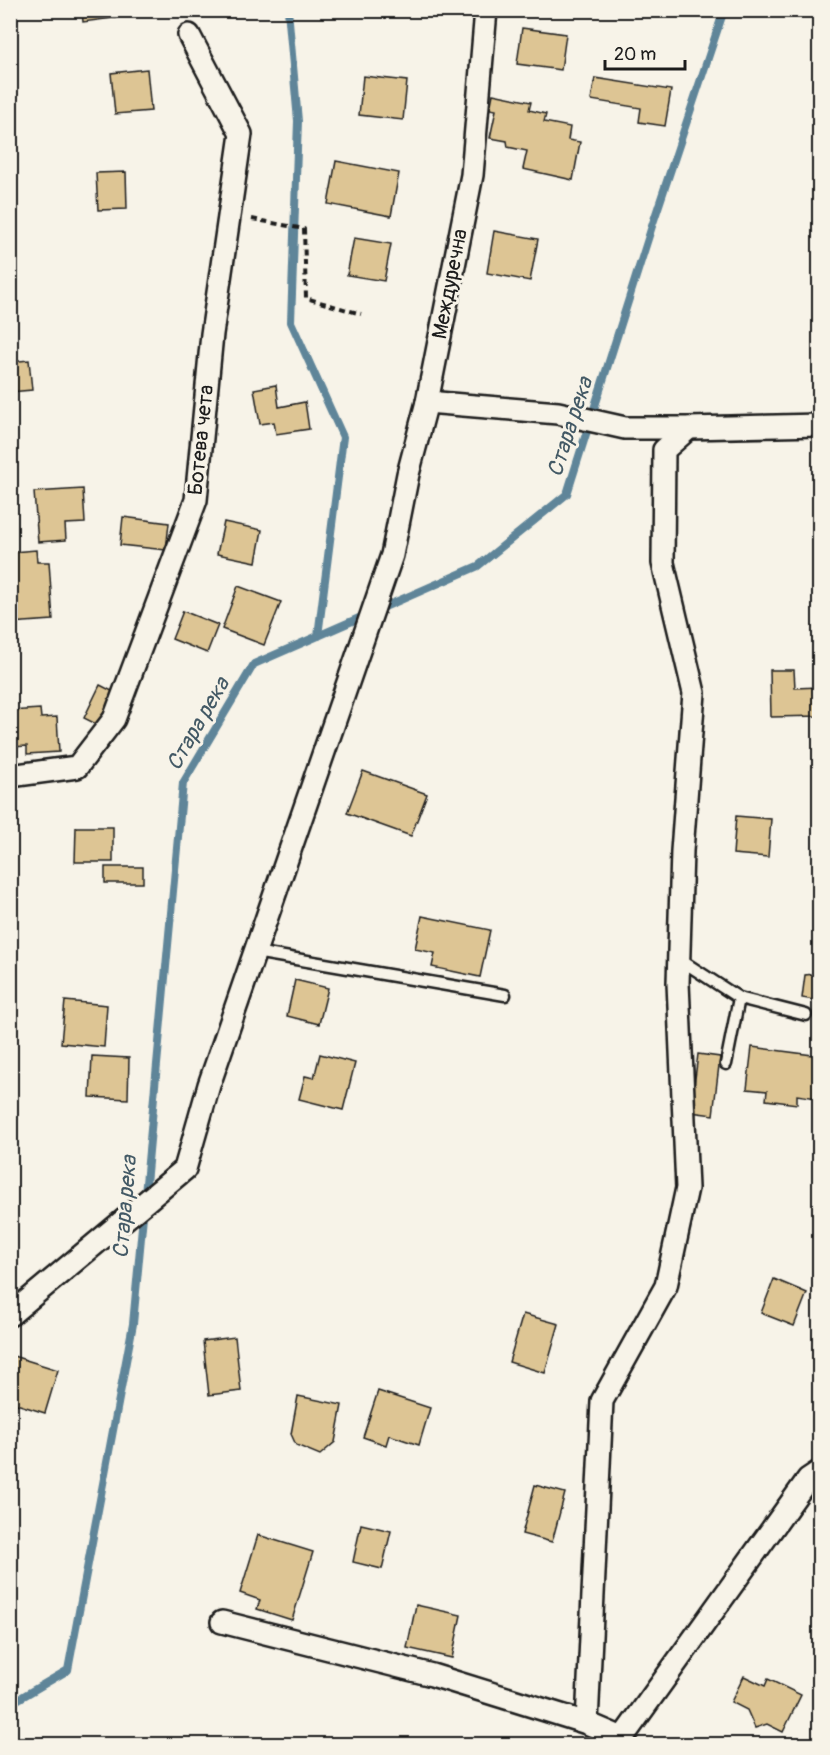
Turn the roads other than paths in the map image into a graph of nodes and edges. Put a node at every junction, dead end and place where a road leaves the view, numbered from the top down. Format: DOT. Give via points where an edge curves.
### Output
graph roads {
  1 [pos="486,10"];
  2 [pos="189,35"];
  3 [pos="427,402"];
  4 [pos="819,425"];
  5 [pos="689,428"];
  6 [pos="10,776"];
  7 [pos="255,952"];
  8 [pos="679,959"];
  9 [pos="505,995"];
  10 [pos="739,998"];
  11 [pos="806,1015"];
  12 [pos="726,1064"];
  13 [pos="10,1315"];
  14 [pos="819,1471"];
  15 [pos="222,1622"];
  16 [pos="587,1723"];
  17 [pos="620,1741"];
  1 -- 3 [label="street, Междуречна" via="472,175"];
  2 -- 6 [label="street, Ботева чета" via="242,134 212,334 196,500 114,719 77,767"];
  3 -- 5 [label="street" via="558,413 625,428"];
  3 -- 7 [label="street, Междуречна" via="392,555"];
  4 -- 5 [label="street"];
  5 -- 8 [label="street" via="664,450 663,562 694,693 682,851"];
  7 -- 9 [label="lane"];
  7 -- 13 [label="street, Междуречна" via="185,1169"];
  8 -- 10 [label="lane"];
  8 -- 16 [label="street" via="687,1188 666,1286 602,1401"];
  10 -- 11 [label="lane"];
  10 -- 12 [label="lane"];
  14 -- 17 [label="street" via="808,1479"];
  15 -- 16 [label="street" via="432,1675"];
  16 -- 17 [label="street"];
}
